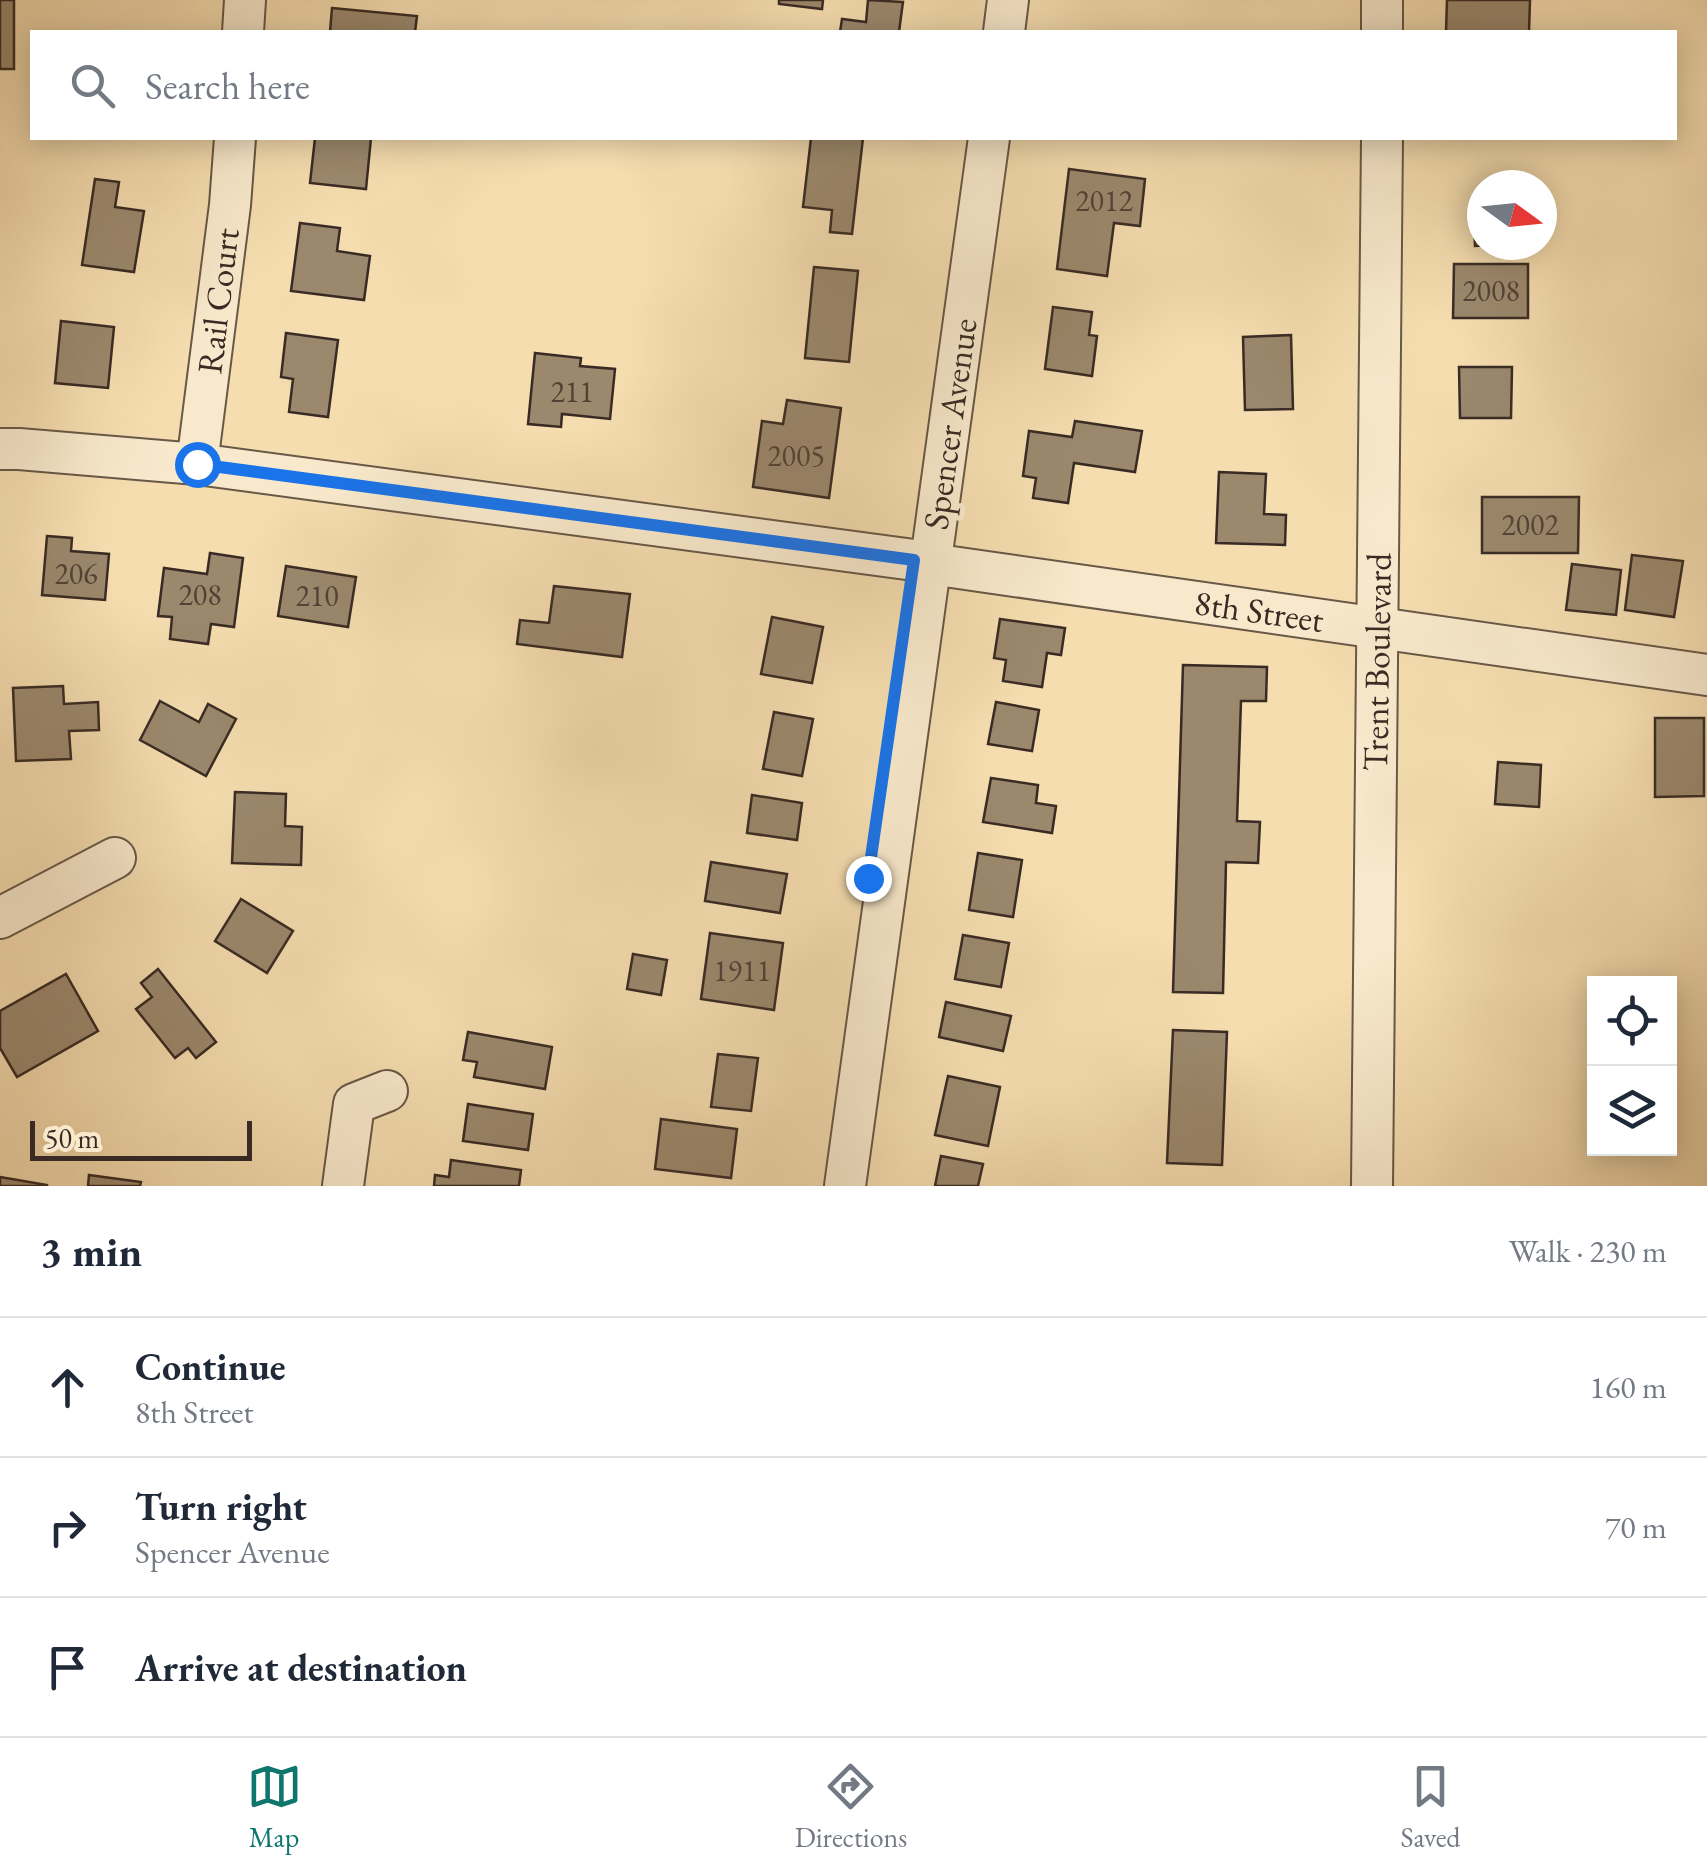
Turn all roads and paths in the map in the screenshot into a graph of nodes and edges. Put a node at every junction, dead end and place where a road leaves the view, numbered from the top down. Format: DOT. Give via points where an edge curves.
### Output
graph roads {
  1 [pos="245,0"];
  2 [pos="984,0"];
  3 [pos="1008,0"];
  4 [pos="1382,0"];
  5 [pos="243,30"];
  6 [pos="980,30"];
  7 [pos="1004,30"];
  8 [pos="1382,30"];
  9 [pos="236,140"];
  10 [pos="967,140"];
  11 [pos="989,140"];
  12 [pos="1382,140"];
  13 [pos="0,449"];
  14 [pos="197,464"];
  15 [pos="922,562"];
  16 [pos="1378,628"];
  17 [pos="1707,676"];
  18 [pos="115,858"];
  19 [pos="0,918"];
  20 [pos="1373,1083"];
  21 [pos="387,1090"];
  22 [pos="343,1186"];
  23 [pos="828,1186"];
  24 [pos="845,1186"];
  25 [pos="1360,1186"];
  26 [pos="1372,1186"];
  1 -- 5 [label="street"];
  2 -- 6 [label="street"];
  3 -- 7 [label="street"];
  4 -- 8 [label="street"];
  9 -- 14 [label="street, Rail Court"];
  10 -- 15 [label="street, Spencer Avenue"];
  11 -- 15 [label="street, Spencer Avenue"];
  12 -- 16 [label="street, Trent Boulevard"];
  13 -- 14 [label="street, 8th Street"];
  14 -- 15 [label="street, 8th Street"];
  15 -- 16 [label="street, 8th Street"];
  15 -- 23 [label="street, Spencer Avenue" via="868,878"];
  15 -- 24 [label="street, Spencer Avenue"];
  16 -- 17 [label="street, 8th Street"];
  16 -- 20 [label="street, Trent Boulevard"];
  18 -- 19 [label="street"];
  20 -- 25 [label="street"];
  20 -- 26 [label="street, Trent Boulevard"];
  21 -- 22 [label="street" via="354,1104"];
}
